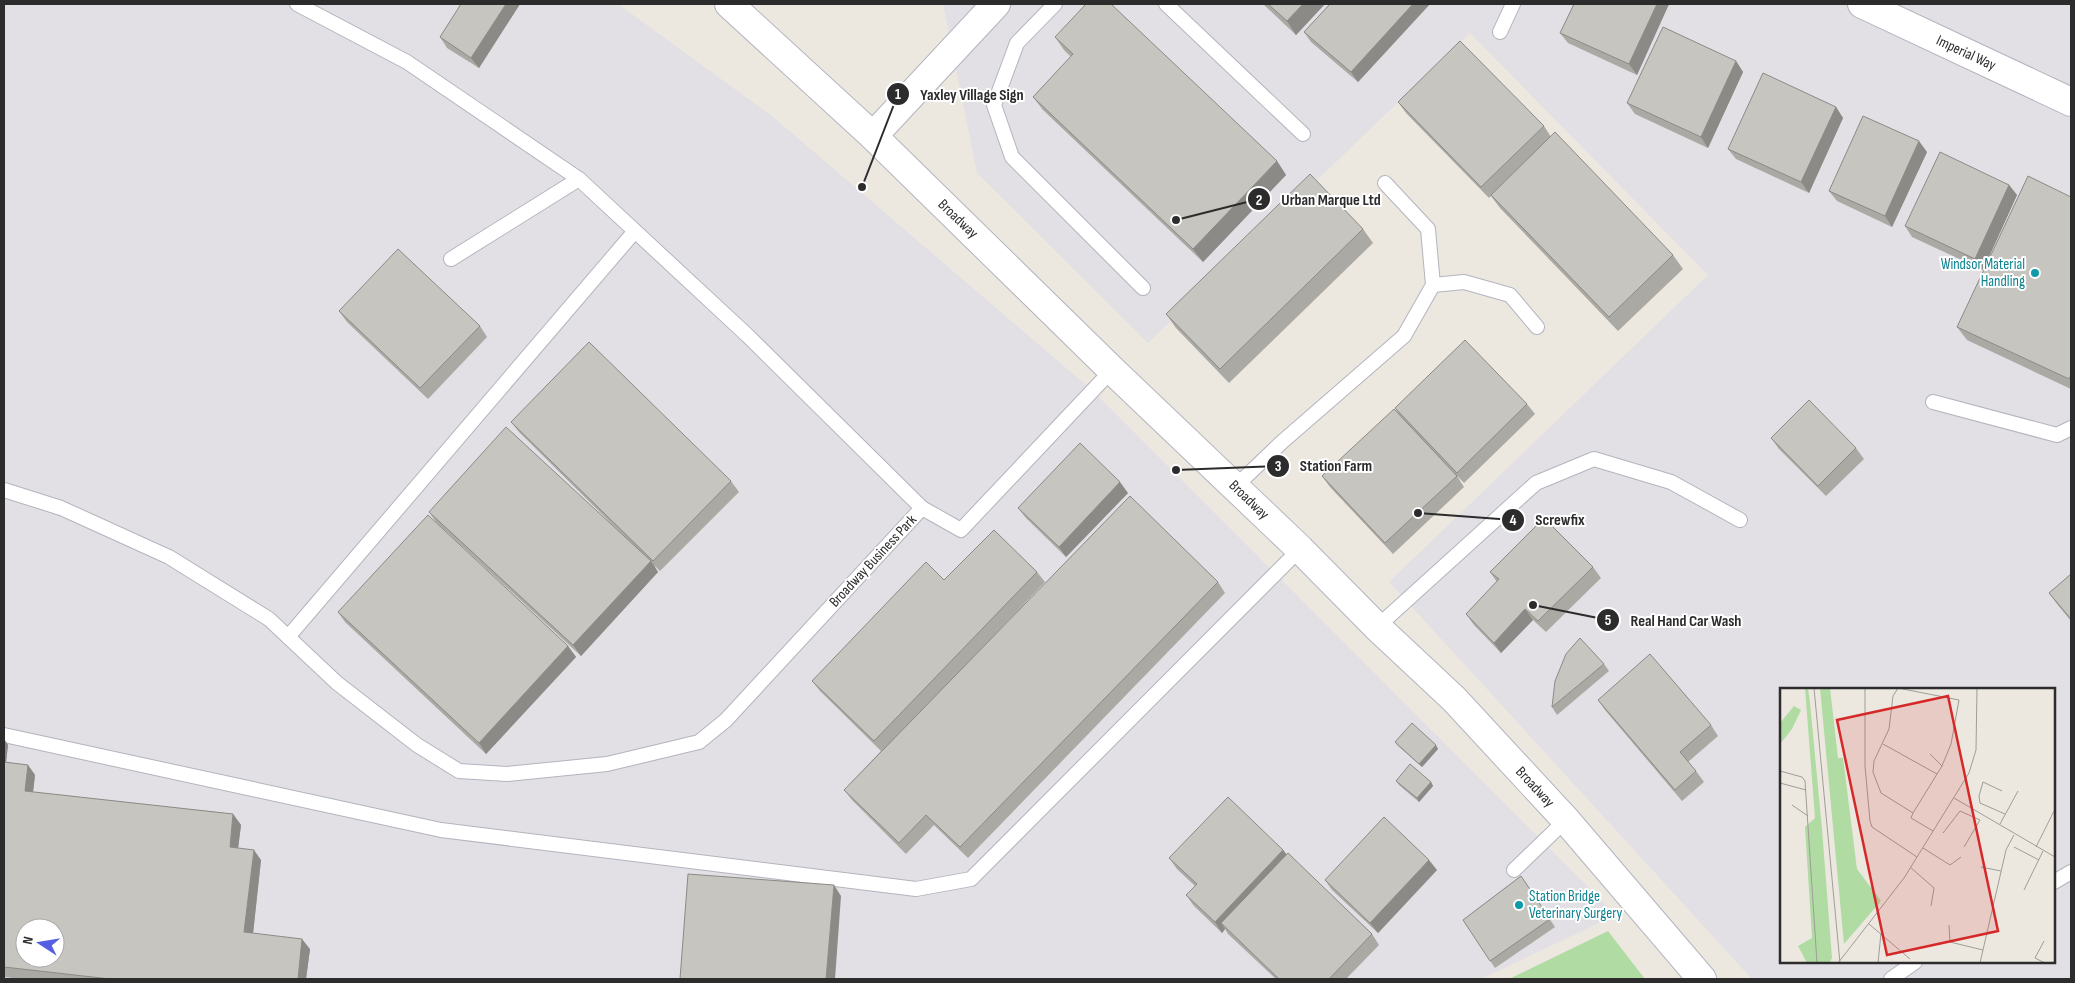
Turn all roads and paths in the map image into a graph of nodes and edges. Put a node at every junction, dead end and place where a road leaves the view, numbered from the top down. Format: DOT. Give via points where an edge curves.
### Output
graph roads {
  1 [pos="296,4"];
  2 [pos="729,4"];
  3 [pos="996,4"];
  4 [pos="1055,4"];
  5 [pos="1166,4"];
  6 [pos="1514,4"];
  7 [pos="1862,4"];
  8 [pos="1500,32"];
  9 [pos="2071,102"];
  10 [pos="1303,134"];
  11 [pos="873,136"];
  12 [pos="579,179"];
  13 [pos="1385,183"];
  14 [pos="635,231"];
  15 [pos="451,259"];
  16 [pos="1433,285"];
  17 [pos="1144,288"];
  18 [pos="1537,327"];
  19 [pos="1112,370"];
  20 [pos="1933,402"];
  21 [pos="2071,428"];
  22 [pos="1235,487"];
  23 [pos="4,490"];
  24 [pos="922,508"];
  25 [pos="1740,520"];
  26 [pos="1300,549"];
  27 [pos="1376,627"];
  28 [pos="288,637"];
  29 [pos="4,735"];
  30 [pos="1566,820"];
  31 [pos="1514,870"];
  32 [pos="2071,872"];
  33 [pos="2055,881"];
  34 [pos="1914,963"];
  35 [pos="1702,979"];
  36 [pos="1891,979"];
  1 -- 12 [label="lane" via="407,62"];
  2 -- 11 [label="main road, Broadway"];
  3 -- 11 [label="main road"];
  4 -- 17 [label="lane" via="1017,43 994,104 1012,157"];
  5 -- 10 [label="lane"];
  6 -- 8 [label="lane"];
  7 -- 9 [label="main road, Imperial Way"];
  11 -- 19 [label="main road, Broadway"];
  12 -- 14 [label="lane"];
  12 -- 15 [label="lane"];
  13 -- 16 [label="lane" via="1428,230"];
  14 -- 24 [label="lane" via="748,336"];
  14 -- 28 [label="lane"];
  16 -- 18 [label="lane" via="1464,282 1510,296"];
  16 -- 22 [label="lane" via="1404,336"];
  19 -- 22 [label="main road, Broadway"];
  19 -- 24 [label="lane, Broadway Business Park" via="960,530"];
  20 -- 21 [label="lane" via="2057,435"];
  22 -- 26 [label="main road, Broadway"];
  23 -- 28 [label="lane, Broadway Business Park" via="61,508 169,557 269,619"];
  24 -- 28 [label="lane, Broadway Business Park" via="726,720 700,742 607,764 507,774 459,771 336,683"];
  25 -- 27 [label="lane" via="1671,482 1594,459 1536,483"];
  26 -- 27 [label="main road, Broadway"];
  26 -- 29 [label="lane" via="971,879 916,889 441,830"];
  27 -- 30 [label="main road, Broadway" via="1454,699"];
  30 -- 31 [label="lane"];
  30 -- 35 [label="main road, Broadway"];
  32 -- 33 [label="lane"];
  34 -- 36 [label="lane"];
}
